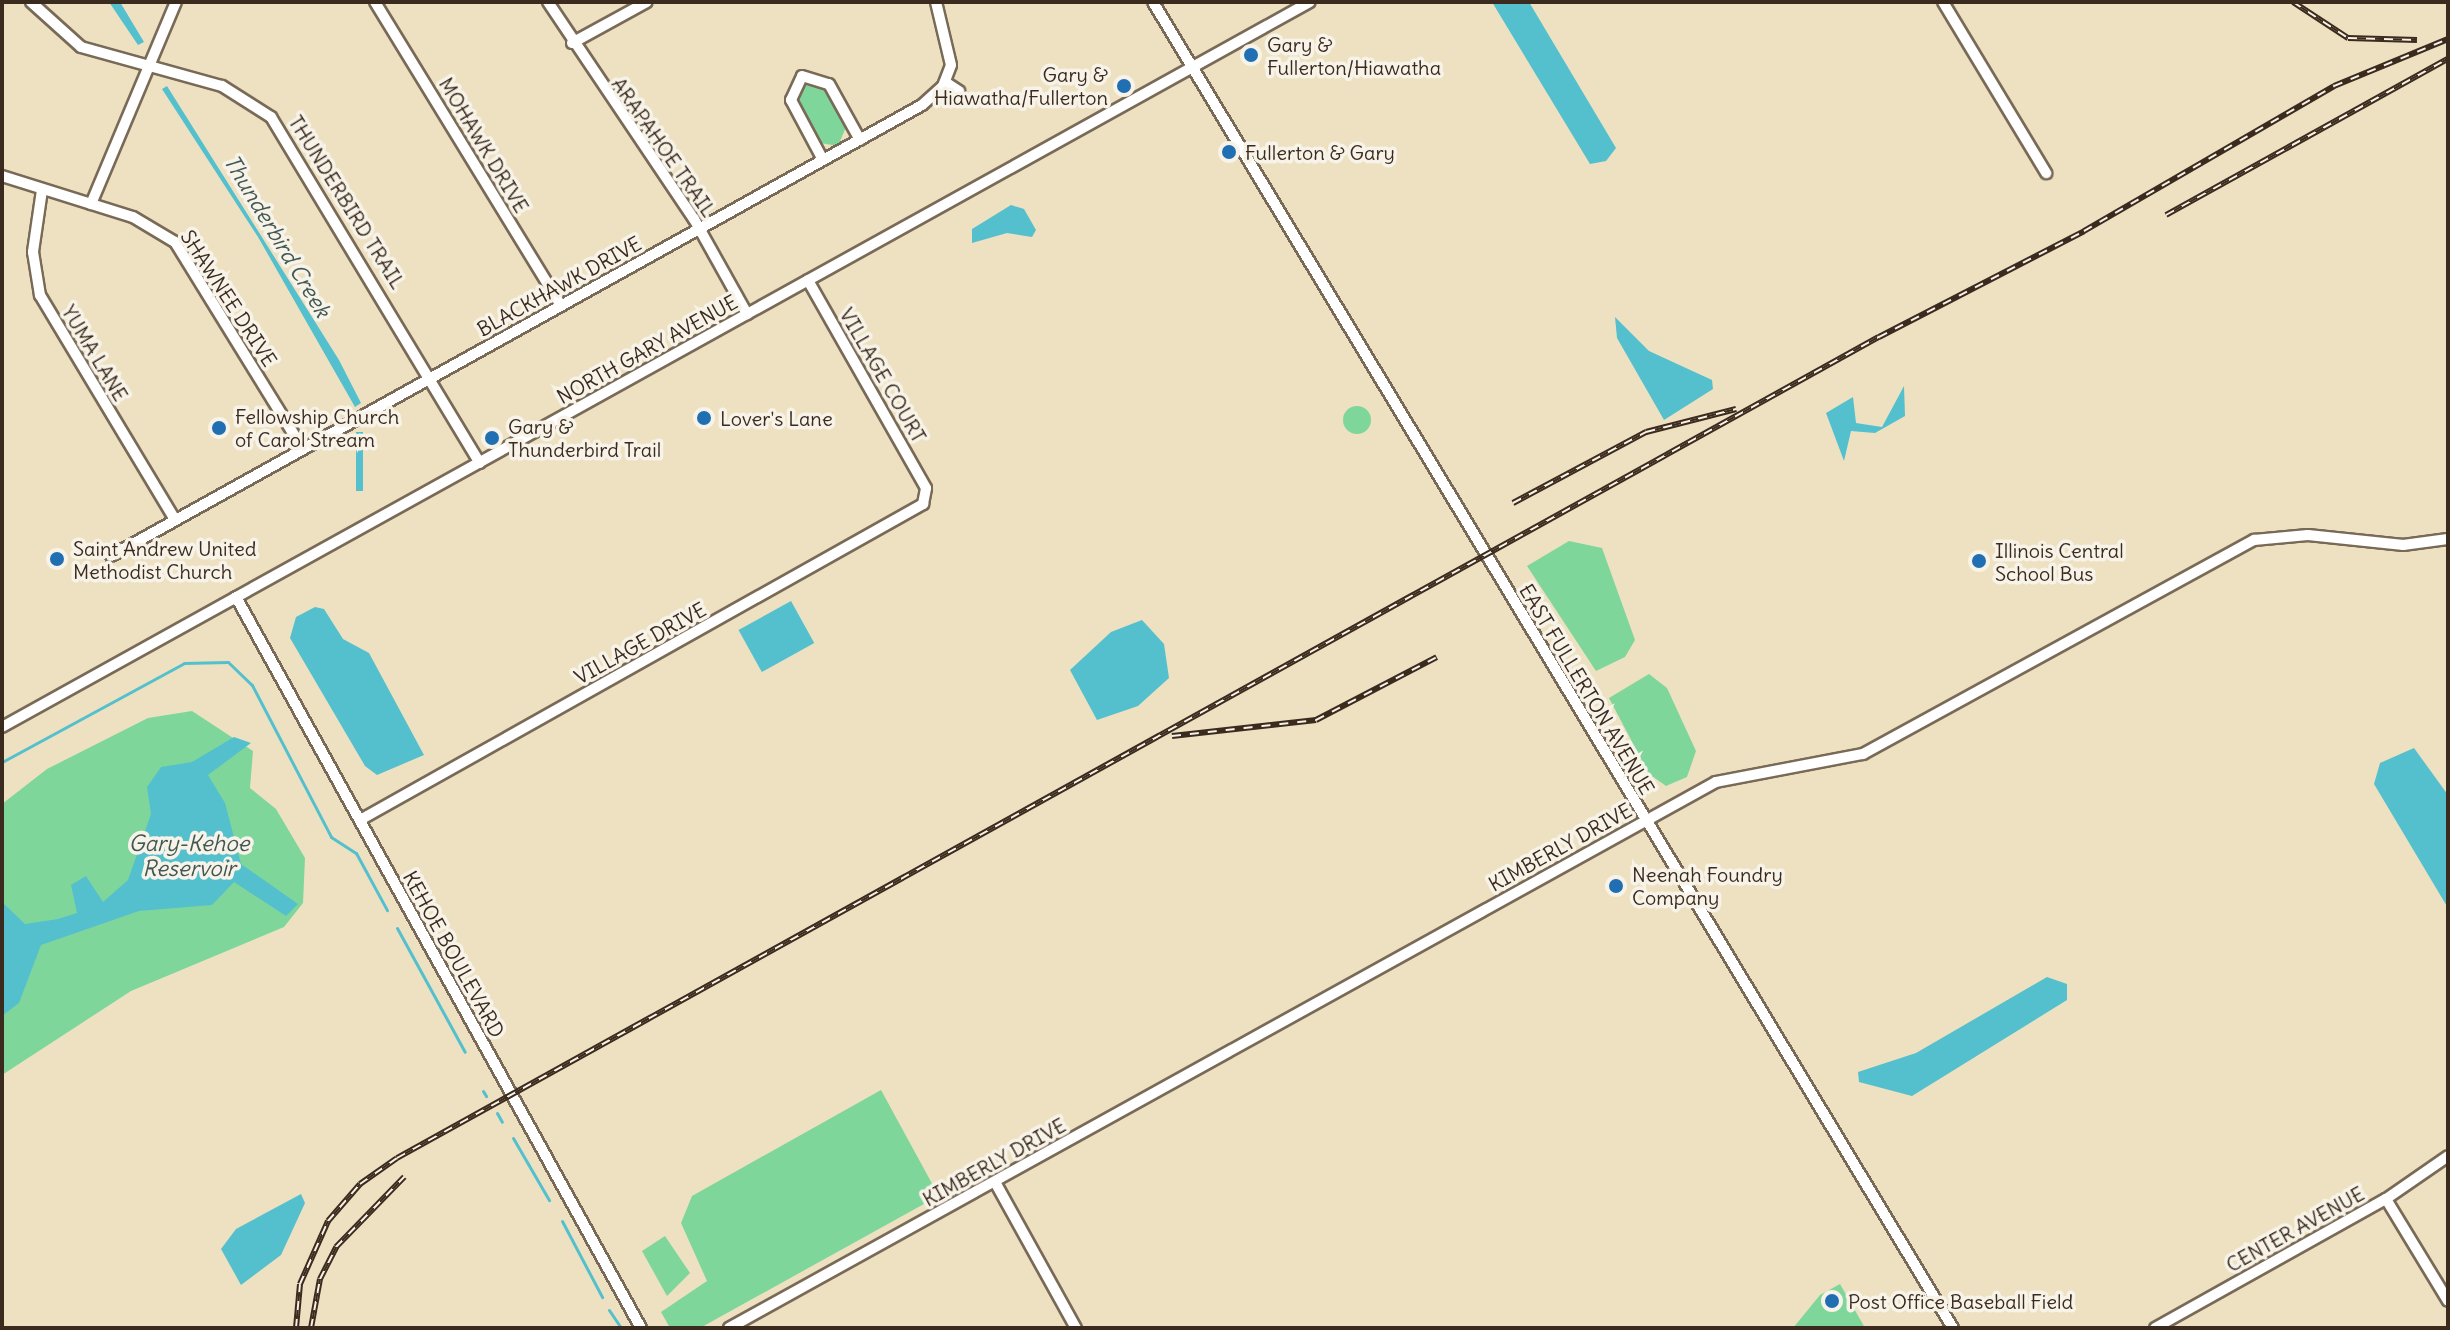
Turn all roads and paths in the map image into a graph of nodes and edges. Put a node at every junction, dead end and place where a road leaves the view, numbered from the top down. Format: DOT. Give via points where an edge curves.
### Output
graph roads {
  1 [pos="31,2"];
  2 [pos="176,2"];
  3 [pos="375,2"];
  4 [pos="548,2"];
  5 [pos="647,2"];
  6 [pos="936,2"];
  7 [pos="1153,2"];
  8 [pos="1310,2"];
  9 [pos="1943,2"];
  10 [pos="572,43"];
  11 [pos="148,67"];
  12 [pos="1190,68"];
  13 [pos="945,82"];
  14 [pos="959,91"];
  15 [pos="860,140"];
  16 [pos="823,160"];
  17 [pos="2046,173"];
  18 [pos="2,176"];
  19 [pos="42,190"];
  20 [pos="91,204"];
  21 [pos="699,228"];
  22 [pos="808,280"];
  23 [pos="561,306"];
  24 [pos="747,314"];
  25 [pos="434,377"];
  26 [pos="303,449"];
  27 [pos="480,463"];
  28 [pos="926,488"];
  29 [pos="175,520"];
  30 [pos="2448,539"];
  31 [pos="111,556"];
  32 [pos="236,597"];
  33 [pos="2,727"];
  34 [pos="360,820"];
  35 [pos="1646,821"];
  36 [pos="2448,1156"];
  37 [pos="995,1182"];
  38 [pos="2386,1199"];
  39 [pos="2448,1301"];
  40 [pos="641,1328"];
  41 [pos="729,1328"];
  42 [pos="1076,1328"];
  43 [pos="1953,1328"];
  44 [pos="2155,1328"];
  1 -- 11 [label="street, THUNDERBIRD TRAIL" via="67,39"];
  2 -- 11 [label="street"];
  3 -- 23 [label="street, MOHAWK DRIVE"];
  4 -- 10 [label="street, ARAPAHOE TRAIL"];
  5 -- 10 [label="street"];
  6 -- 13 [label="street" via="952,45"];
  7 -- 12 [label="street, EAST FULLERTON AVENUE"];
  8 -- 12 [label="street, NORTH GARY AVENUE"];
  9 -- 17 [label="street"];
  10 -- 21 [label="street, ARAPAHOE TRAIL"];
  11 -- 20 [label="street"];
  11 -- 25 [label="street, THUNDERBIRD TRAIL" via="222,86 271,117"];
  12 -- 22 [label="street, NORTH GARY AVENUE"];
  12 -- 35 [label="street, EAST FULLERTON AVENUE"];
  13 -- 14 [label="street"];
  13 -- 15 [label="street, BLACKHAWK DRIVE" via="922,105"];
  15 -- 16 [label="street, BLACKHAWK DRIVE"];
  15 -- 16 [label="street" via="829,84 802,76 791,100"];
  16 -- 21 [label="street, BLACKHAWK DRIVE"];
  18 -- 19 [label="street, SHAWNEE DRIVE"];
  19 -- 20 [label="street, SHAWNEE DRIVE"];
  19 -- 29 [label="street, YUMA LANE" via="33,252 40,295"];
  20 -- 26 [label="street, SHAWNEE DRIVE" via="146,222 175,242"];
  21 -- 23 [label="street, BLACKHAWK DRIVE"];
  21 -- 24 [label="street, ARAPAHOE TRAIL"];
  22 -- 24 [label="street, NORTH GARY AVENUE"];
  22 -- 28 [label="street, VILLAGE COURT"];
  23 -- 25 [label="street, BLACKHAWK DRIVE"];
  24 -- 27 [label="street, NORTH GARY AVENUE"];
  25 -- 26 [label="street, BLACKHAWK DRIVE"];
  25 -- 27 [label="street, THUNDERBIRD TRAIL"];
  26 -- 29 [label="street, BLACKHAWK DRIVE"];
  27 -- 32 [label="street, NORTH GARY AVENUE"];
  28 -- 34 [label="street, VILLAGE DRIVE" via="923,504"];
  29 -- 31 [label="street, BLACKHAWK DRIVE"];
  30 -- 35 [label="street, KIMBERLY DRIVE" via="2403,545 2308,535 2254,540 1863,754 1741,773"];
  32 -- 33 [label="street, NORTH GARY AVENUE"];
  32 -- 34 [label="street, KEHOE BOULEVARD"];
  34 -- 40 [label="street, KEHOE BOULEVARD"];
  35 -- 37 [label="street, KIMBERLY DRIVE"];
  35 -- 43 [label="street, EAST FULLERTON AVENUE"];
  36 -- 38 [label="street, CENTER AVENUE"];
  37 -- 41 [label="street, KIMBERLY DRIVE"];
  37 -- 42 [label="street"];
  38 -- 39 [label="street"];
  38 -- 44 [label="street, CENTER AVENUE"];
}
